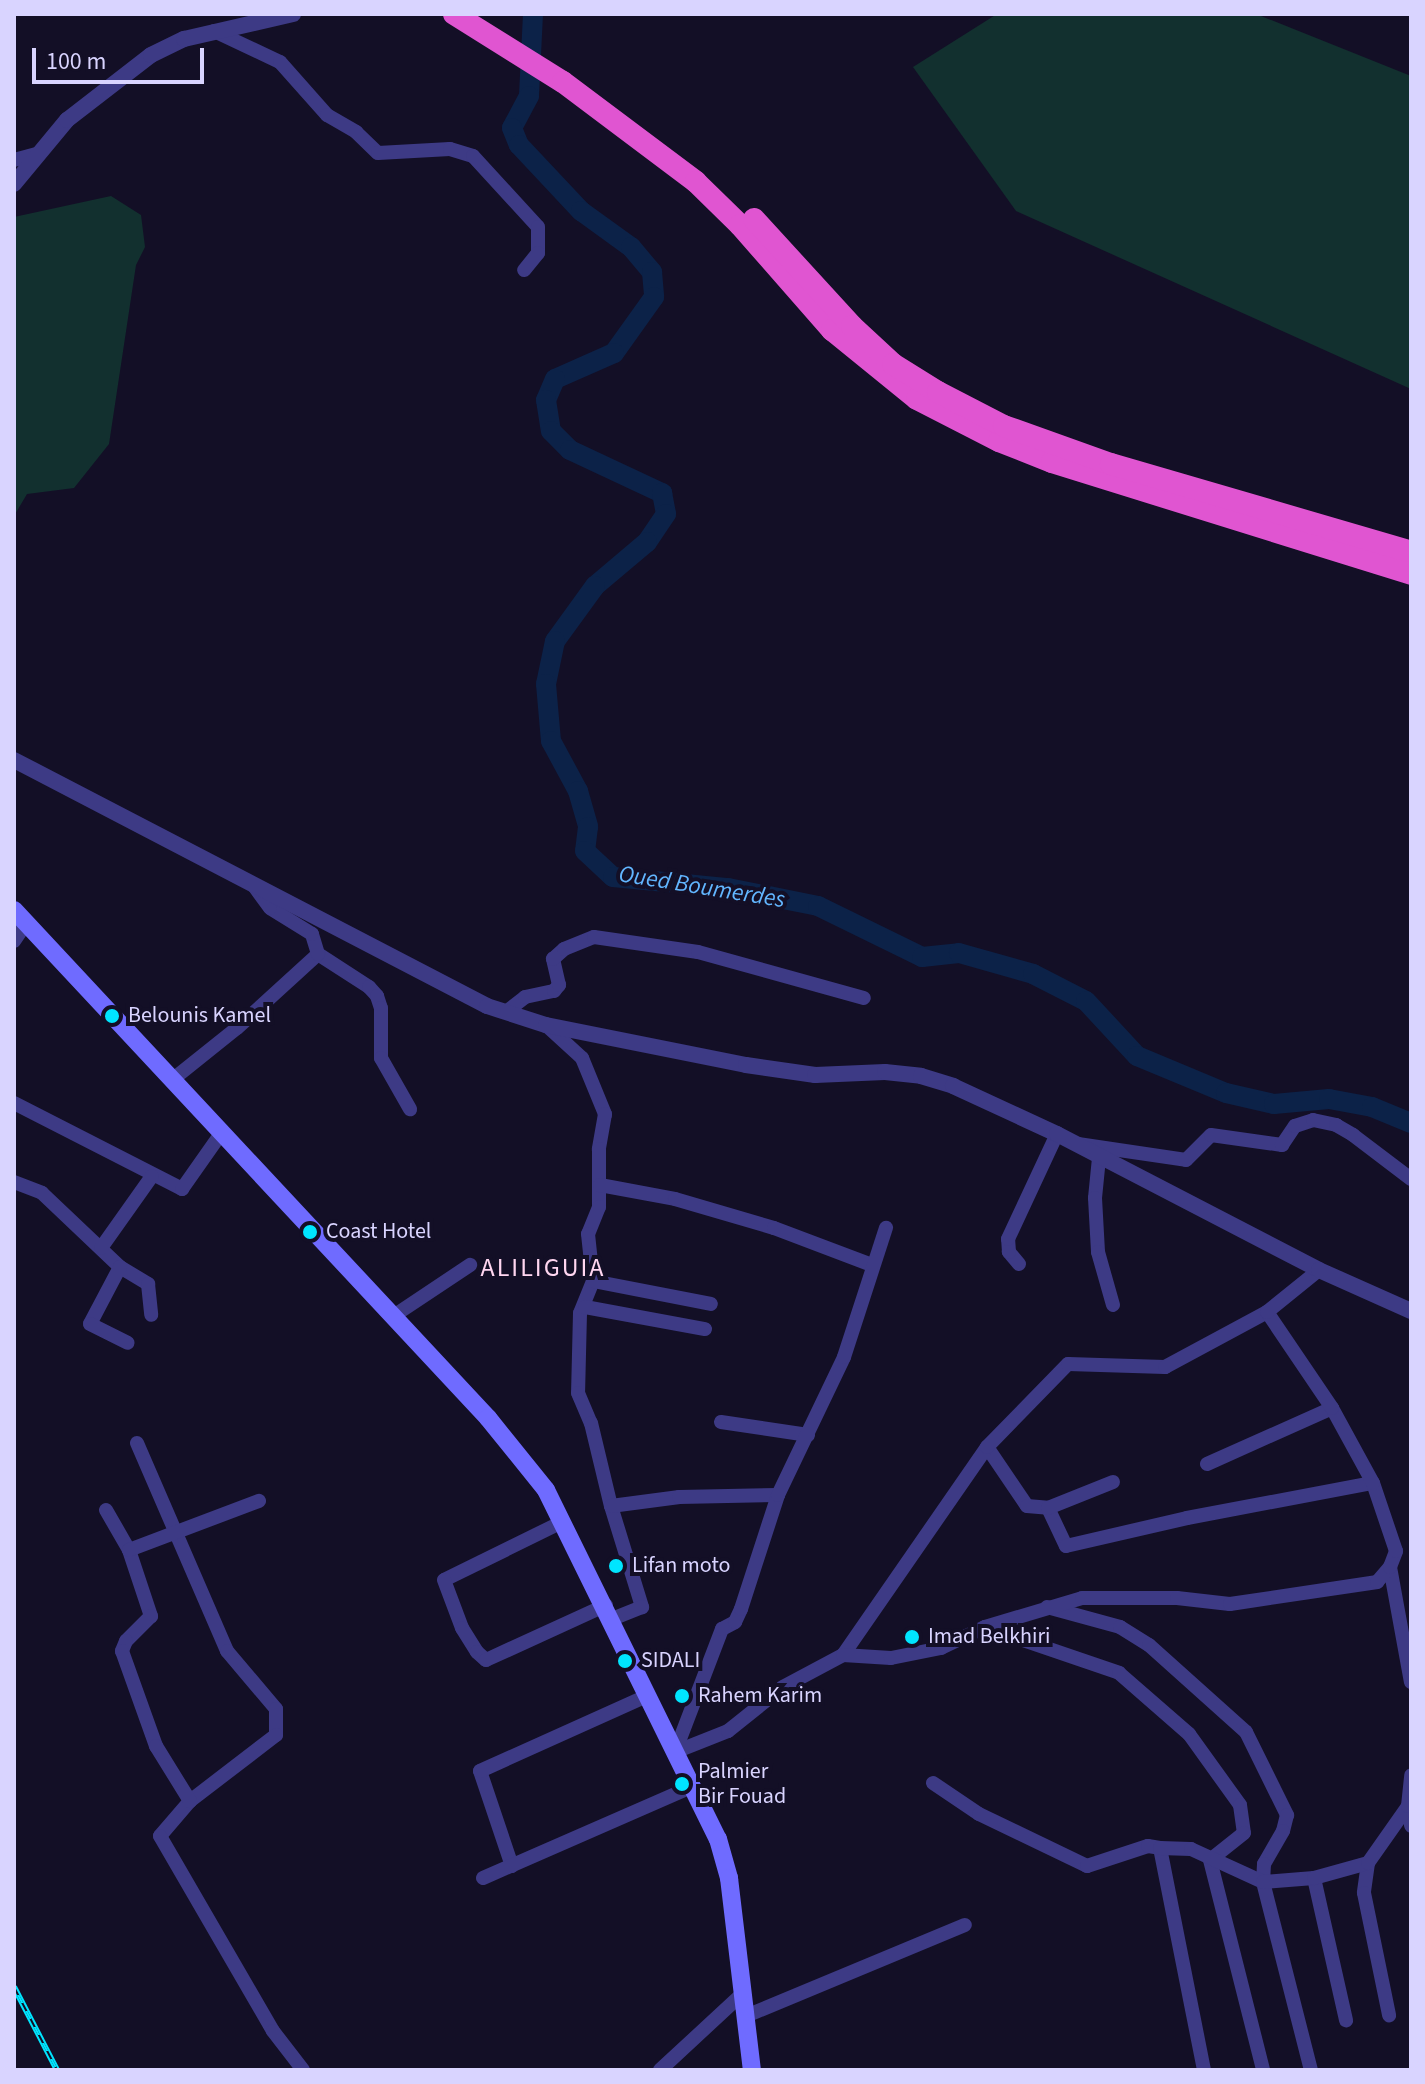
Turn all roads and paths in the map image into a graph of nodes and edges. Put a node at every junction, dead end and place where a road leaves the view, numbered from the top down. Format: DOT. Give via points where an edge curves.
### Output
graph roads {
  1 [pos="253,14"];
  2 [pos="293,14"];
  3 [pos="454,14"];
  4 [pos="473,14"];
  5 [pos="233,26"];
  6 [pos="214,31"];
  7 [pos="520,48"];
  8 [pos="549,66"];
  9 [pos="36,154"];
  10 [pos="14,160"];
  11 [pos="14,184"];
  12 [pos="524,270"];
  13 [pos="1411,552"];
  14 [pos="1411,574"];
  15 [pos="14,760"];
  16 [pos="254,886"];
  17 [pos="20,916"];
  18 [pos="14,941"];
  19 [pos="318,954"];
  20 [pos="864,998"];
  21 [pos="506,1012"];
  22 [pos="546,1025"];
  23 [pos="172,1080"];
  24 [pos="14,1103"];
  25 [pos="410,1109"];
  26 [pos="222,1132"];
  27 [pos="1057,1134"];
  28 [pos="1077,1144"];
  29 [pos="1099,1158"];
  30 [pos="152,1176"];
  31 [pos="1411,1179"];
  32 [pos="14,1180"];
  33 [pos="600,1185"];
  34 [pos="886,1228"];
  35 [pos="101,1248"];
  36 [pos="1019,1264"];
  37 [pos="470,1265"];
  38 [pos="872,1265"];
  39 [pos="120,1267"];
  40 [pos="1319,1270"];
  41 [pos="593,1281"];
  42 [pos="711,1304"];
  43 [pos="1113,1305"];
  44 [pos="585,1307"];
  45 [pos="1411,1311"];
  46 [pos="1267,1312"];
  47 [pos="151,1315"];
  48 [pos="392,1317"];
  49 [pos="705,1329"];
  50 [pos="128,1343"];
  51 [pos="1332,1408"];
  52 [pos="721,1422"];
  53 [pos="808,1435"];
  54 [pos="137,1443"];
  55 [pos="987,1447"];
  56 [pos="1207,1464"];
  57 [pos="1113,1482"];
  58 [pos="1373,1483"];
  59 [pos="778,1495"];
  60 [pos="259,1501"];
  61 [pos="611,1506"];
  62 [pos="1048,1508"];
  63 [pos="106,1510"];
  64 [pos="562,1522"];
  65 [pos="176,1534"];
  66 [pos="129,1550"];
  67 [pos="1390,1567"];
  68 [pos="1046,1607"];
  69 [pos="609,1612"];
  70 [pos="985,1627"];
  71 [pos="843,1655"];
  72 [pos="1411,1682"];
  73 [pos="647,1696"];
  74 [pos="675,1752"];
  75 [pos="1411,1775"];
  76 [pos="933,1783"];
  77 [pos="691,1787"];
  78 [pos="190,1801"];
  79 [pos="1408,1806"];
  80 [pos="1411,1826"];
  81 [pos="1160,1848"];
  82 [pos="1210,1860"];
  83 [pos="1368,1863"];
  84 [pos="512,1866"];
  85 [pos="483,1878"];
  86 [pos="1314,1878"];
  87 [pos="1263,1882"];
  88 [pos="965,1925"];
  89 [pos="742,1994"];
  90 [pos="1389,2015"];
  91 [pos="746,2016"];
  92 [pos="1346,2020"];
  93 [pos="303,2070"];
  94 [pos="660,2070"];
  95 [pos="752,2070"];
  96 [pos="1204,2070"];
  97 [pos="1263,2070"];
  98 [pos="1311,2070"];
  1 -- 5 [label="street"];
  2 -- 5 [label="street"];
  3 -- 7 [label="highway"];
  4 -- 7 [label="highway"];
  5 -- 6 [label="street"];
  6 -- 9 [label="street" via="184,39 123,73"];
  6 -- 12 [label="street" via="280,62 327,115 378,153 450,149 473,156 538,227 538,253"];
  7 -- 8 [label="highway"];
  8 -- 13 [label="highway" via="687,156 749,214 852,326 893,364 938,392 1004,426 1082,454"];
  8 -- 14 [label="highway" via="696,182 832,330 917,399 1052,462"];
  9 -- 10 [label="street"];
  9 -- 11 [label="street"];
  15 -- 16 [label="street"];
  16 -- 19 [label="street" via="270,908 312,934"];
  16 -- 21 [label="street"];
  17 -- 18 [label="street"];
  17 -- 23 [label="main road"];
  19 -- 23 [label="street"];
  19 -- 25 [label="street" via="377,996 381,1058"];
  20 -- 21 [label="street" via="698,952 594,937 553,959 559,985 554,991 525,997"];
  21 -- 22 [label="street"];
  22 -- 27 [label="street" via="815,1075 921,1076"];
  22 -- 33 [label="street" via="582,1058 604,1103"];
  23 -- 26 [label="main road"];
  24 -- 30 [label="street" via="95,1141"];
  26 -- 30 [label="street" via="182,1189"];
  26 -- 48 [label="main road"];
  27 -- 28 [label="street"];
  27 -- 36 [label="street" via="1008,1239 1009,1252"];
  28 -- 29 [label="street"];
  28 -- 31 [label="street" via="1186,1160 1211,1135 1282,1145 1295,1126 1313,1120 1353,1135"];
  29 -- 40 [label="street"];
  29 -- 43 [label="street" via="1098,1252"];
  30 -- 35 [label="street"];
  32 -- 35 [label="street" via="42,1193"];
  33 -- 38 [label="street" via="675,1199 774,1228"];
  33 -- 41 [label="street" via="599,1207 588,1234"];
  34 -- 38 [label="street"];
  35 -- 39 [label="street"];
  37 -- 48 [label="street"];
  38 -- 53 [label="street" via="844,1357"];
  39 -- 47 [label="street" via="148,1284"];
  39 -- 50 [label="street" via="90,1324"];
  40 -- 45 [label="street"];
  40 -- 46 [label="street"];
  41 -- 42 [label="street"];
  41 -- 44 [label="street"];
  44 -- 49 [label="street"];
  44 -- 61 [label="street" via="580,1313 578,1393 591,1423"];
  46 -- 51 [label="street"];
  46 -- 55 [label="street" via="1165,1367 1068,1364"];
  48 -- 64 [label="main road" via="488,1418 546,1490"];
  51 -- 56 [label="street"];
  51 -- 58 [label="street"];
  52 -- 53 [label="street"];
  53 -- 59 [label="street"];
  54 -- 65 [label="street"];
  55 -- 62 [label="street" via="1027,1506"];
  55 -- 71 [label="street"];
  57 -- 62 [label="street"];
  58 -- 62 [label="street" via="1066,1546"];
  58 -- 67 [label="street" via="1396,1551"];
  59 -- 61 [label="street" via="679,1497"];
  59 -- 74 [label="street" via="741,1609 735,1622 722,1629"];
  60 -- 65 [label="street"];
  61 -- 69 [label="street" via="642,1607"];
  63 -- 66 [label="street"];
  64 -- 69 [label="main road"];
  64 -- 69 [label="street" via="444,1580 462,1628 486,1660"];
  65 -- 66 [label="street"];
  65 -- 78 [label="street" via="227,1651 276,1709 276,1735"];
  66 -- 78 [label="street" via="151,1616 122,1651 156,1746"];
  67 -- 68 [label="street" via="1377,1582 1230,1604 1082,1598"];
  67 -- 72 [label="street"];
  68 -- 70 [label="street"];
  68 -- 87 [label="street" via="1120,1627 1149,1645 1246,1732 1287,1815 1264,1864"];
  69 -- 73 [label="main road"];
  70 -- 71 [label="street" via="941,1648 891,1658"];
  70 -- 82 [label="street" via="1119,1673 1189,1734 1240,1805 1244,1833"];
  71 -- 74 [label="street" via="783,1687 728,1731"];
  73 -- 74 [label="main road"];
  73 -- 84 [label="street" via="480,1771"];
  74 -- 77 [label="main road"];
  75 -- 79 [label="street"];
  76 -- 81 [label="street" via="979,1814 1087,1866 1148,1846"];
  77 -- 84 [label="street"];
  77 -- 89 [label="main road" via="718,1839 729,1878"];
  78 -- 93 [label="street" via="160,1836 273,2031"];
  79 -- 80 [label="street"];
  79 -- 83 [label="street"];
  81 -- 82 [label="street" via="1191,1849"];
  81 -- 96 [label="street"];
  82 -- 87 [label="street"];
  82 -- 97 [label="street"];
  83 -- 86 [label="street"];
  83 -- 90 [label="street" via="1364,1893"];
  84 -- 85 [label="street"];
  86 -- 87 [label="street"];
  86 -- 92 [label="street"];
  87 -- 98 [label="street"];
  88 -- 91 [label="street"];
  89 -- 91 [label="main road"];
  89 -- 94 [label="street"];
  91 -- 95 [label="main road"];
}
